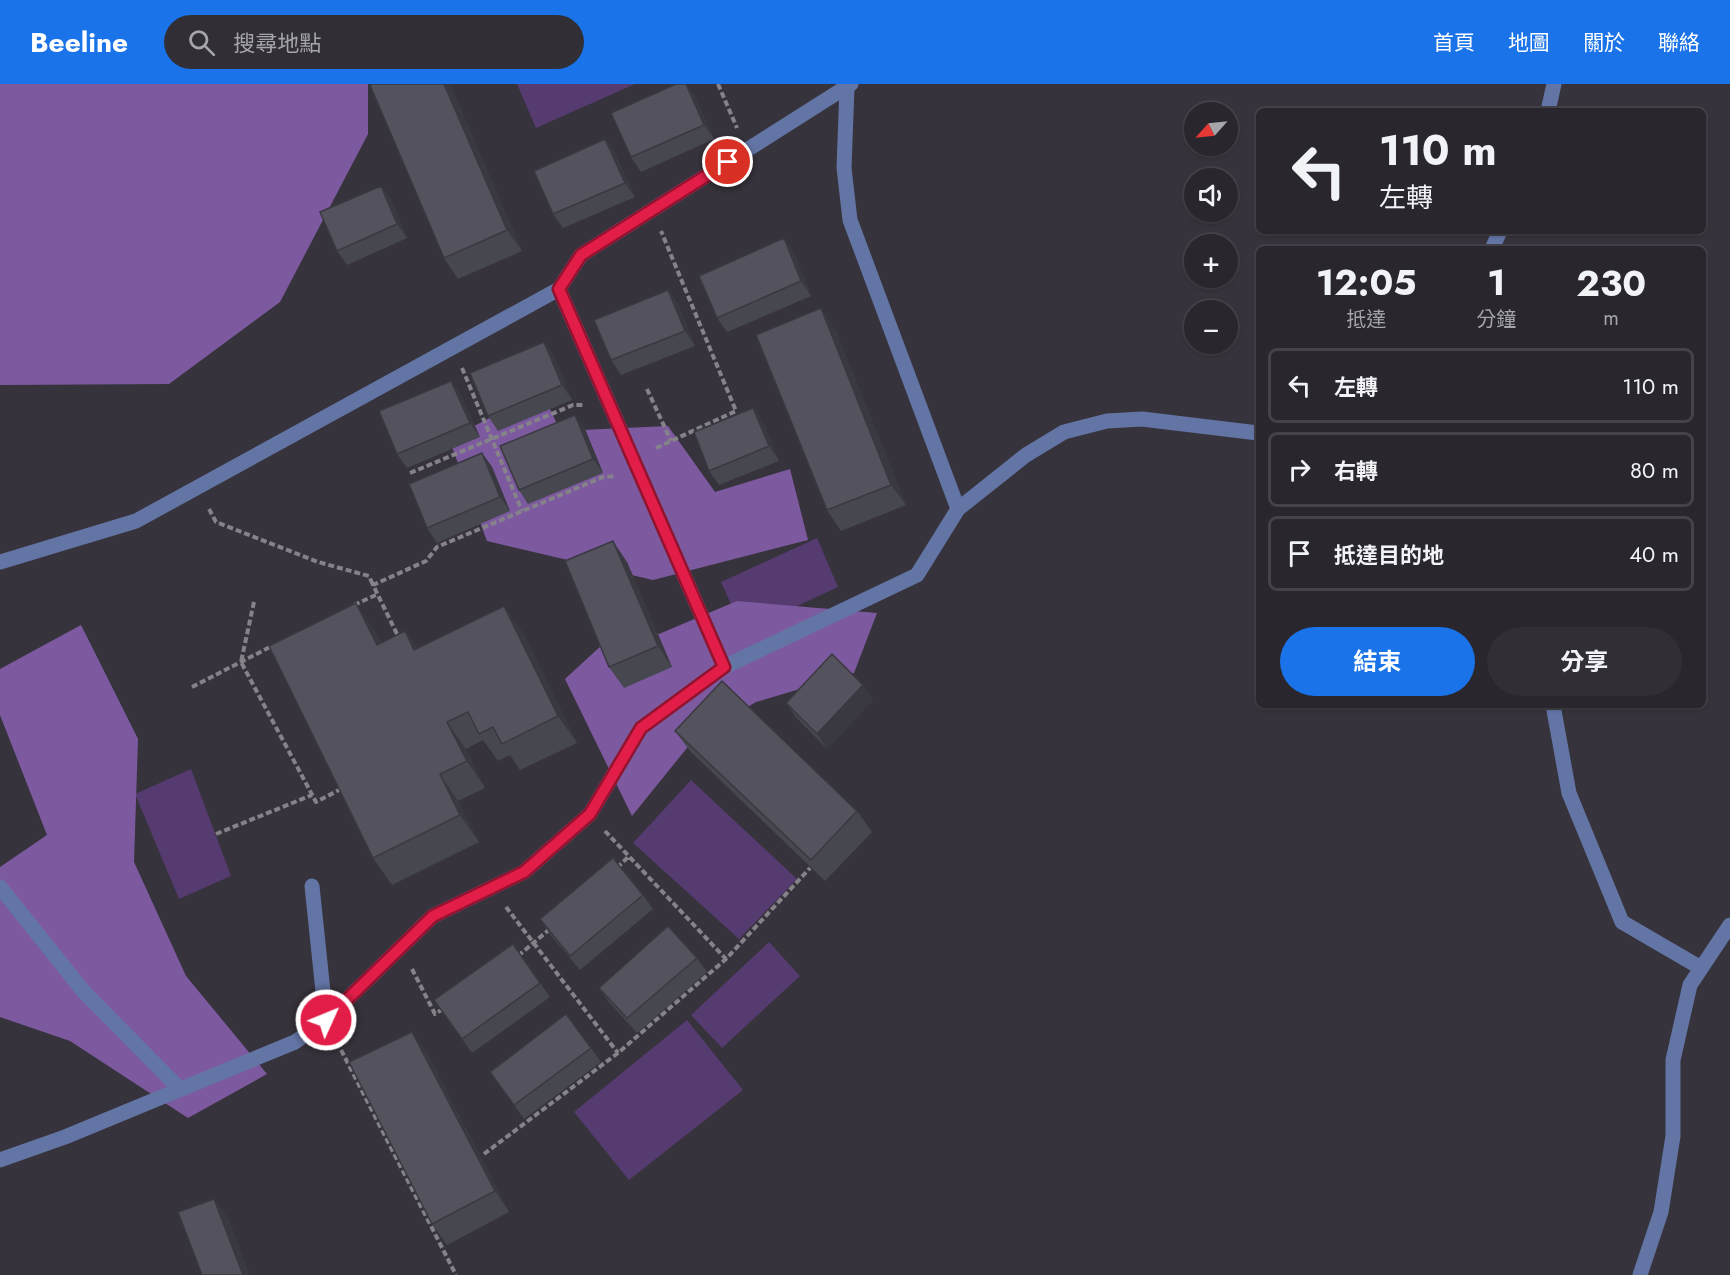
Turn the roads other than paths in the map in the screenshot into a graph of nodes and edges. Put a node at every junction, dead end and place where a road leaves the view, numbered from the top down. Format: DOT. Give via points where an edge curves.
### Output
graph roads {
  1 [pos="1554,84"];
  2 [pos="849,85"];
  3 [pos="1549,108"];
  4 [pos="559,289"];
  5 [pos="1256,433"];
  6 [pos="958,509"];
  7 [pos="0,562"];
  8 [pos="724,667"];
  9 [pos="1554,708"];
  10 [pos="312,886"];
  11 [pos="0,887"];
  12 [pos="1730,924"];
  13 [pos="1701,968"];
  14 [pos="326,1020"];
  15 [pos="180,1089"];
  16 [pos="0,1160"];
  17 [pos="1640,1275"];
  1 -- 3 [label="street"];
  2 -- 4 [label="street" via="581,255"];
  2 -- 6 [label="street" via="843,168 850,220"];
  4 -- 7 [label="street" via="136,521"];
  4 -- 8 [label="street"];
  5 -- 6 [label="street" via="1142,419 1107,421 1064,432 1035,449"];
  6 -- 8 [label="street" via="917,575"];
  8 -- 14 [label="street" via="641,728 590,814 524,872 433,916"];
  9 -- 13 [label="street" via="1569,793 1622,922"];
  10 -- 14 [label="street"];
  11 -- 15 [label="street" via="84,992"];
  12 -- 13 [label="street"];
  13 -- 17 [label="street" via="1690,985 1673,1060 1673,1136 1663,1202"];
  14 -- 15 [label="street" via="295,1042"];
  15 -- 16 [label="street"];
}
